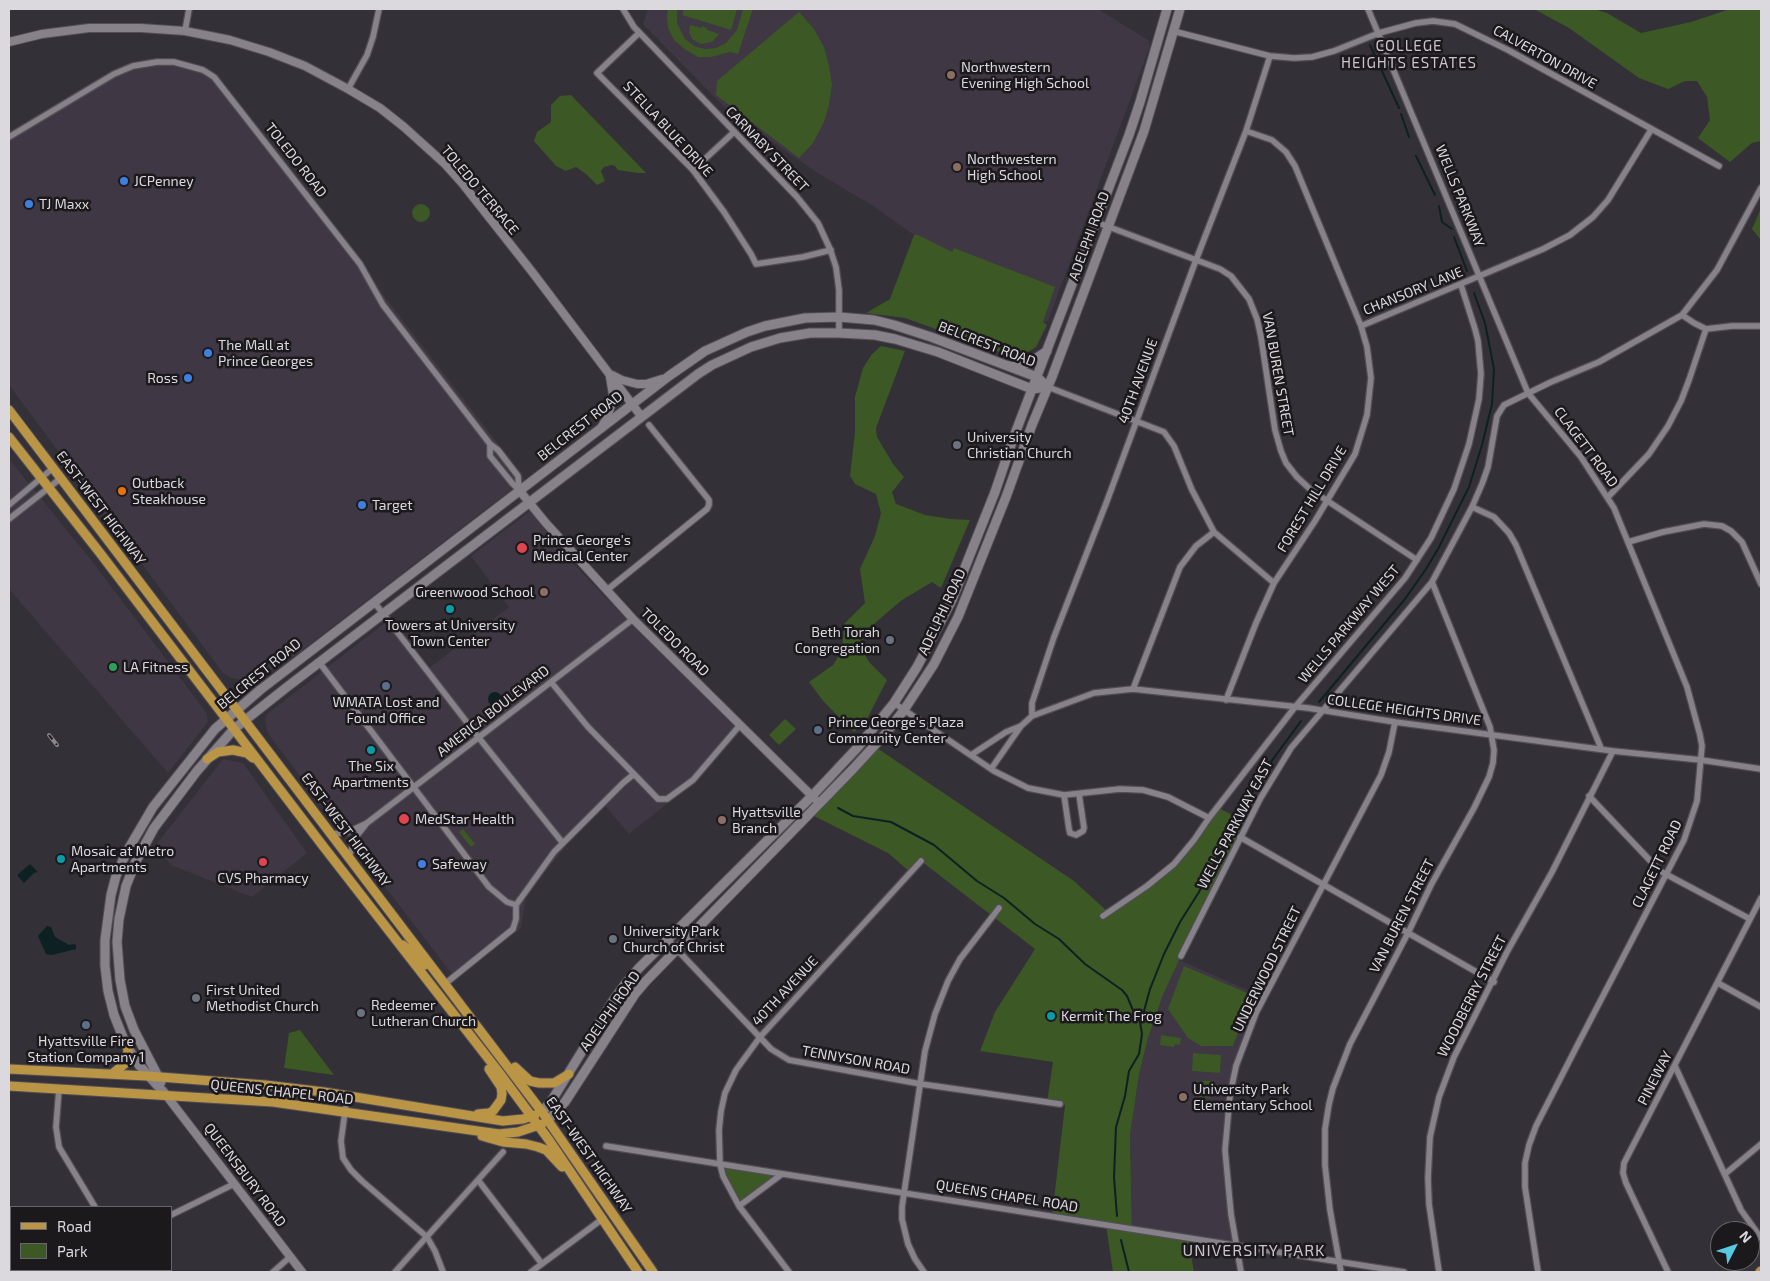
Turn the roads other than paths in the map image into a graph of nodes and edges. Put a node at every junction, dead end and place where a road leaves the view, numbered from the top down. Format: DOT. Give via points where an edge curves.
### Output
graph roads {
  1 [pos="189,9"];
  2 [pos="379,9"];
  3 [pos="624,9"];
  4 [pos="1167,9"];
  5 [pos="1180,9"];
  6 [pos="1368,9"];
  7 [pos="185,31"];
  8 [pos="1174,31"];
  9 [pos="639,33"];
  10 [pos="1379,33"];
  11 [pos="9,42"];
  12 [pos="1270,56"];
  13 [pos="348,89"];
  14 [pos="1652,130"];
  15 [pos="1246,131"];
  16 [pos="734,132"];
  17 [pos="9,137"];
  18 [pos="1719,166"];
  19 [pos="693,170"];
  20 [pos="1761,188"];
  21 [pos="1096,222"];
  22 [pos="1107,226"];
  23 [pos="831,250"];
  24 [pos="1196,260"];
  25 [pos="1480,277"];
  26 [pos="1461,285"];
  27 [pos="1682,315"];
  28 [pos="839,317"];
  29 [pos="1361,326"];
  30 [pos="1761,326"];
  31 [pos="1706,328"];
  32 [pos="839,333"];
  33 [pos="1047,351"];
  34 [pos="1006,366"];
  35 [pos="609,373"];
  36 [pos="669,376"];
  37 [pos="1036,378"];
  38 [pos="1048,387"];
  39 [pos="1032,389"];
  40 [pos="1528,393"];
  41 [pos="632,404"];
  42 [pos="9,410"];
  43 [pos="641,416"];
  44 [pos="1136,421"];
  45 [pos="649,425"];
  46 [pos="602,427"];
  47 [pos="9,437"];
  48 [pos="490,444"];
  49 [pos="53,468"];
  50 [pos="60,478"];
  51 [pos="40,479"];
  52 [pos="48,488"];
  53 [pos="520,490"];
  54 [pos="1608,497"];
  55 [pos="1327,501"];
  56 [pos="529,502"];
  57 [pos="9,505"];
  58 [pos="1472,507"];
  59 [pos="9,519"];
  60 [pos="1214,532"];
  61 [pos="1628,542"];
  62 [pos="1417,560"];
  63 [pos="1432,582"];
  64 [pos="1274,583"];
  65 [pos="1761,584"];
  66 [pos="607,590"];
  67 [pos="374,602"];
  68 [pos="383,613"];
  69 [pos="633,619"];
  70 [pos="319,662"];
  71 [pos="551,682"];
  72 [pos="1133,688"];
  73 [pos="1226,700"];
  74 [pos="894,702"];
  75 [pos="1295,707"];
  76 [pos="237,709"];
  77 [pos="904,710"];
  78 [pos="1322,710"];
  79 [pos="1032,716"];
  80 [pos="226,718"];
  81 [pos="245,720"];
  82 [pos="1395,722"];
  83 [pos="740,725"];
  84 [pos="1020,726"];
  85 [pos="234,729"];
  86 [pos="1493,735"];
  87 [pos="479,738"];
  88 [pos="1601,748"];
  89 [pos="1613,751"];
  90 [pos="971,755"];
  91 [pos="207,759"];
  92 [pos="1701,760"];
  93 [pos="261,764"];
  94 [pos="991,769"];
  95 [pos="1761,770"];
  96 [pos="634,774"];
  97 [pos="415,788"];
  98 [pos="1079,794"];
  99 [pos="1064,795"];
  100 [pos="812,796"];
  101 [pos="1589,796"];
  102 [pos="821,804"];
  103 [pos="1208,818"];
  104 [pos="367,823"];
  105 [pos="333,834"];
  106 [pos="1240,837"];
  107 [pos="562,842"];
  108 [pos="349,857"];
  109 [pos="921,861"];
  110 [pos="1667,875"];
  111 [pos="1324,884"];
  112 [pos="1761,898"];
  113 [pos="516,906"];
  114 [pos="1000,908"];
  115 [pos="1103,916"];
  116 [pos="1750,918"];
  117 [pos="387,929"];
  118 [pos="1408,933"];
  119 [pos="667,939"];
  120 [pos="677,950"];
  121 [pos="1181,956"];
  122 [pos="120,980"];
  123 [pos="1494,982"];
  124 [pos="446,983"];
  125 [pos="1718,983"];
  126 [pos="110,999"];
  127 [pos="1761,1006"];
  128 [pos="448,1009"];
  129 [pos="470,1015"];
  130 [pos="760,1037"];
  131 [pos="128,1048"];
  132 [pos="1675,1066"];
  133 [pos="9,1068"];
  134 [pos="112,1074"];
  135 [pos="569,1074"];
  136 [pos="147,1076"];
  137 [pos="160,1077"];
  138 [pos="921,1084"];
  139 [pos="9,1086"];
  140 [pos="59,1089"];
  141 [pos="166,1095"];
  142 [pos="347,1097"];
  143 [pos="1060,1104"];
  144 [pos="423,1109"];
  145 [pos="542,1112"];
  146 [pos="344,1113"];
  147 [pos="532,1117"];
  148 [pos="548,1120"];
  149 [pos="538,1126"];
  150 [pos="460,1129"];
  151 [pos="1761,1144"];
  152 [pos="606,1146"];
  153 [pos="503,1152"];
  154 [pos="720,1164"];
  155 [pos="782,1174"];
  156 [pos="1725,1174"];
  157 [pos="478,1180"];
  158 [pos="234,1184"];
  159 [pos="904,1193"];
  160 [pos="584,1195"];
  161 [pos="94,1206"];
  162 [pos="739,1206"];
  163 [pos="172,1215"];
  164 [pos="601,1220"];
  165 [pos="427,1236"];
  166 [pos="1761,1238"];
  167 [pos="1237,1246"];
  168 [pos="290,1257"];
  169 [pos="1339,1262"];
  170 [pos="542,1264"];
  171 [pos="273,1272"];
  172 [pos="302,1272"];
  173 [pos="395,1272"];
  174 [pos="443,1272"];
  175 [pos="531,1272"];
  176 [pos="638,1272"];
  177 [pos="654,1272"];
  178 [pos="788,1272"];
  179 [pos="924,1272"];
  180 [pos="1241,1272"];
  181 [pos="1341,1272"];
  182 [pos="1404,1272"];
  183 [pos="1439,1272"];
  184 [pos="1538,1272"];
  185 [pos="1668,1272"];
  1 -- 7 [label="street"];
  2 -- 13 [label="street" via="374,37"];
  3 -- 9 [label="street, CARNABY STREET"];
  4 -- 21 [label="main road, ADELPHI ROAD" via="1140,102"];
  5 -- 8 [label="main road, ADELPHI ROAD"];
  6 -- 10 [label="street, WELLS PARKWAY"];
  7 -- 11 [label="street, TOLEDO TERRACE" via="89,28"];
  7 -- 13 [label="street, TOLEDO TERRACE" via="269,52 305,66"];
  8 -- 12 [label="street, CALVERTON DRIVE"];
  8 -- 22 [label="main road, ADELPHI ROAD" via="1144,131"];
  9 -- 16 [label="street, CARNABY STREET"];
  9 -- 19 [label="street, STELLA BLUE DRIVE" via="597,73"];
  10 -- 12 [label="street, CALVERTON DRIVE" via="1334,52 1312,57"];
  10 -- 14 [label="street, CALVERTON DRIVE" via="1425,22 1455,24"];
  10 -- 25 [label="street, WELLS PARKWAY"];
  12 -- 15 [label="street, 40TH AVENUE"];
  13 -- 35 [label="street, TOLEDO TERRACE" via="404,126 445,164"];
  14 -- 18 [label="street, CALVERTON DRIVE"];
  14 -- 25 [label="street, CHANSORY LANE" via="1615,191 1584,224 1543,250"];
  15 -- 24 [label="street, 40TH AVENUE"];
  15 -- 29 [label="street, FOREST HILL DRIVE" via="1272,140 1292,160"];
  16 -- 19 [label="street"];
  16 -- 23 [label="street, CARNABY STREET" via="797,197 818,223"];
  17 -- 48 [label="street, TOLEDO ROAD" via="133,66 174,62 210,74 218,80 350,252 381,302"];
  19 -- 23 [label="street, STELLA BLUE DRIVE" via="756,264"];
  20 -- 27 [label="street" via="1718,270"];
  21 -- 22 [label="street, VAN BUREN STREET"];
  21 -- 33 [label="main road, ADELPHI ROAD"];
  22 -- 24 [label="street, VAN BUREN STREET"];
  22 -- 38 [label="main road, ADELPHI ROAD"];
  23 -- 28 [label="street, CARNABY STREET" via="839,290"];
  24 -- 44 [label="street, 40TH AVENUE"];
  24 -- 55 [label="street, VAN BUREN STREET" via="1231,276 1249,298 1261,337 1281,451 1297,477"];
  25 -- 26 [label="street, CHANSORY LANE"];
  25 -- 40 [label="street, WELLS PARKWAY"];
  26 -- 29 [label="street, CHANSORY LANE"];
  26 -- 62 [label="street, WELLS PARKWAY WEST" via="1476,329 1481,374 1478,410 1454,490"];
  27 -- 31 [label="street"];
  27 -- 40 [label="street, WELLS PARKWAY EAST" via="1599,362"];
  28 -- 32 [label="street, CARNABY STREET"];
  28 -- 34 [label="main road, BELCREST ROAD" via="894,325"];
  28 -- 36 [label="main road, BELCREST ROAD" via="786,321 747,332 705,351"];
  29 -- 55 [label="street, FOREST HILL DRIVE" via="1371,378 1367,415 1355,454"];
  30 -- 31 [label="street"];
  31 -- 54 [label="street" via="1681,401 1668,426 1649,454"];
  32 -- 39 [label="main road, BELCREST ROAD" via="875,335 914,344"];
  32 -- 43 [label="main road, BELCREST ROAD" via="795,335 739,351 698,374"];
  33 -- 34 [label="main road" via="1029,363"];
  33 -- 37 [label="main road, ADELPHI ROAD"];
  34 -- 37 [label="main road, BELCREST ROAD"];
  35 -- 36 [label="street" via="638,384"];
  35 -- 41 [label="street, TOLEDO TERRACE"];
  35 -- 46 [label="street" via="613,395"];
  36 -- 41 [label="main road, BELCREST ROAD"];
  37 -- 38 [label="main road, BELCREST ROAD"];
  37 -- 39 [label="main road, ADELPHI ROAD"];
  38 -- 39 [label="main road, BELCREST ROAD"];
  38 -- 44 [label="street"];
  38 -- 77 [label="main road, ADELPHI ROAD" via="958,617 934,664"];
  39 -- 74 [label="main road, ADELPHI ROAD" via="952,600 917,667"];
  40 -- 54 [label="street, CLAGETT ROAD"];
  40 -- 58 [label="street, WELLS PARKWAY EAST" via="1509,401 1500,410 1488,467"];
  41 -- 43 [label="street, TOLEDO TERRACE"];
  41 -- 46 [label="main road, BELCREST ROAD"];
  42 -- 49 [label="main road, EAST-WEST HIGHWAY"];
  43 -- 56 [label="main road, BELCREST ROAD"];
  44 -- 60 [label="street" via="1159,430 1171,440"];
  44 -- 79 [label="street, 40TH AVENUE" via="1054,638 1032,703"];
  45 -- 66 [label="street" via="710,505"];
  46 -- 53 [label="main road, BELCREST ROAD"];
  47 -- 51 [label="main road, EAST-WEST HIGHWAY"];
  48 -- 53 [label="street, TOLEDO ROAD" via="518,476"];
  48 -- 53 [label="street, TOLEDO ROAD" via="490,456"];
  49 -- 50 [label="main road, EAST-WEST HIGHWAY"];
  49 -- 51 [label="street"];
  50 -- 52 [label="street"];
  50 -- 76 [label="main road, EAST-WEST HIGHWAY"];
  51 -- 52 [label="main road, EAST-WEST HIGHWAY"];
  51 -- 57 [label="street"];
  52 -- 59 [label="street"];
  52 -- 80 [label="main road, EAST-WEST HIGHWAY"];
  53 -- 56 [label="street, TOLEDO ROAD"];
  53 -- 67 [label="main road, BELCREST ROAD"];
  54 -- 61 [label="street, CLAGETT ROAD"];
  55 -- 62 [label="street, VAN BUREN STREET"];
  55 -- 64 [label="street, FOREST HILL DRIVE"];
  56 -- 66 [label="street, TOLEDO ROAD"];
  56 -- 68 [label="main road, BELCREST ROAD"];
  58 -- 63 [label="street, WELLS PARKWAY EAST"];
  58 -- 88 [label="street" via="1494,518 1516,545"];
  60 -- 64 [label="street"];
  60 -- 72 [label="street" via="1196,546 1180,567"];
  61 -- 65 [label="street" via="1704,524 1722,526 1742,542"];
  61 -- 92 [label="street, CLAGETT ROAD" via="1692,703 1702,746"];
  62 -- 75 [label="street, WELLS PARKWAY WEST" via="1398,587"];
  63 -- 78 [label="street, WELLS PARKWAY EAST"];
  63 -- 86 [label="street, VAN BUREN STREET"];
  64 -- 73 [label="street, FOREST HILL DRIVE"];
  66 -- 69 [label="street, TOLEDO ROAD"];
  67 -- 68 [label="street"];
  67 -- 76 [label="main road, BELCREST ROAD"];
  68 -- 70 [label="main road, BELCREST ROAD"];
  68 -- 87 [label="street"];
  69 -- 71 [label="street, AMERICA BOULEVARD"];
  69 -- 83 [label="street, TOLEDO ROAD"];
  70 -- 81 [label="main road, BELCREST ROAD"];
  70 -- 97 [label="street"];
  71 -- 87 [label="street, AMERICA BOULEVARD"];
  71 -- 96 [label="street" via="588,727"];
  72 -- 73 [label="street, COLLEGE HEIGHTS DRIVE"];
  72 -- 79 [label="street, COLLEGE HEIGHTS DRIVE" via="1094,694"];
  73 -- 75 [label="street, COLLEGE HEIGHTS DRIVE"];
  74 -- 77 [label="street"];
  74 -- 100 [label="main road, ADELPHI ROAD"];
  75 -- 78 [label="street, COLLEGE HEIGHTS DRIVE"];
  75 -- 103 [label="street, WELLS PARKWAY WEST"];
  76 -- 80 [label="main road, BELCREST ROAD"];
  76 -- 81 [label="main road, EAST-WEST HIGHWAY"];
  77 -- 90 [label="street"];
  77 -- 102 [label="main road, ADELPHI ROAD"];
  78 -- 82 [label="street, COLLEGE HEIGHTS DRIVE"];
  78 -- 106 [label="street, WELLS PARKWAY EAST" via="1291,748"];
  79 -- 84 [label="street, COLLEGE HEIGHTS DRIVE"];
  80 -- 85 [label="main road, EAST-WEST HIGHWAY"];
  80 -- 126 [label="main road, BELCREST ROAD" via="150,812 121,864 111,895 105,940"];
  81 -- 85 [label="main road, BELCREST ROAD"];
  81 -- 105 [label="main road, EAST-WEST HIGHWAY"];
  82 -- 86 [label="street, COLLEGE HEIGHTS DRIVE"];
  82 -- 111 [label="street, UNDERWOOD STREET" via="1381,775"];
  83 -- 96 [label="street" via="693,780 667,800 658,799"];
  83 -- 100 [label="street, TOLEDO ROAD"];
  84 -- 90 [label="street, COLLEGE HEIGHTS DRIVE"];
  84 -- 94 [label="street, COLLEGE HEIGHTS DRIVE"];
  85 -- 91 [label="main road, BELCREST ROAD"];
  85 -- 93 [label="main road, EAST-WEST HIGHWAY"];
  86 -- 88 [label="street, COLLEGE HEIGHTS DRIVE"];
  86 -- 118 [label="street, VAN BUREN STREET" via="1494,758 1489,776"];
  87 -- 97 [label="street, AMERICA BOULEVARD"];
  87 -- 107 [label="street"];
  88 -- 89 [label="street, COLLEGE HEIGHTS DRIVE"];
  89 -- 92 [label="street, COLLEGE HEIGHTS DRIVE"];
  89 -- 101 [label="street, WOODBERRY STREET"];
  90 -- 94 [label="street"];
  91 -- 93 [label="main road" via="218,752 233,750 247,753"];
  91 -- 122 [label="main road, BELCREST ROAD" via="154,828 126,886 117,942"];
  92 -- 95 [label="street, COLLEGE HEIGHTS DRIVE"];
  92 -- 110 [label="street, CLAGETT ROAD" via="1694,812"];
  93 -- 117 [label="main road, EAST-WEST HIGHWAY"];
  94 -- 99 [label="street" via="1028,788"];
  96 -- 107 [label="street"];
  97 -- 104 [label="street, AMERICA BOULEVARD"];
  97 -- 113 [label="street" via="489,887"];
  98 -- 99 [label="street"];
  98 -- 99 [label="street" via="1084,828 1076,835 1070,833"];
  98 -- 103 [label="street" via="1143,790 1168,797"];
  100 -- 102 [label="street, TOLEDO ROAD"];
  100 -- 119 [label="main road, ADELPHI ROAD"];
  101 -- 110 [label="street" via="1655,867"];
  101 -- 123 [label="street, WOODBERRY STREET"];
  102 -- 120 [label="main road, ADELPHI ROAD"];
  103 -- 115 [label="street, WELLS PARKWAY WEST" via="1174,864"];
  104 -- 105 [label="street, AMERICA BOULEVARD" via="348,832"];
  104 -- 108 [label="street, AMERICA BOULEVARD" via="355,838"];
  105 -- 108 [label="main road, EAST-WEST HIGHWAY"];
  106 -- 111 [label="street"];
  106 -- 121 [label="street, WELLS PARKWAY EAST"];
  107 -- 113 [label="street"];
  108 -- 124 [label="main road, EAST-WEST HIGHWAY"];
  109 -- 130 [label="street, 40TH AVENUE"];
  110 -- 116 [label="street"];
  110 -- 184 [label="street, CLAGETT ROAD" via="1531,1140 1524,1181"];
  111 -- 118 [label="street"];
  111 -- 167 [label="street, UNDERWOOD STREET" via="1256,1013 1236,1066 1225,1150"];
  112 -- 116 [label="street, PINEWAY"];
  113 -- 124 [label="street" via="514,929"];
  114 -- 138 [label="street" via="960,959 948,981 930,1029"];
  116 -- 125 [label="street, PINEWAY"];
  117 -- 124 [label="main road" via="422,960 437,980"];
  117 -- 128 [label="main road, EAST-WEST HIGHWAY"];
  118 -- 123 [label="street"];
  118 -- 169 [label="street, VAN BUREN STREET" via="1350,1044 1329,1104 1325,1165"];
  119 -- 120 [label="street, TENNYSON ROAD"];
  119 -- 135 [label="main road, ADELPHI ROAD" via="619,991"];
  120 -- 130 [label="street, TENNYSON ROAD"];
  120 -- 148 [label="main road, ADELPHI ROAD" via="635,994 578,1083"];
  122 -- 126 [label="main road" via="117,992"];
  122 -- 137 [label="main road, BELCREST ROAD" via="134,1030"];
  123 -- 183 [label="street, WOODBERRY STREET" via="1454,1057 1432,1125 1428,1164 1429,1204"];
  124 -- 129 [label="main road, EAST-WEST HIGHWAY"];
  125 -- 127 [label="street"];
  125 -- 132 [label="street, PINEWAY"];
  126 -- 131 [label="main road, BELCREST ROAD"];
  128 -- 144 [label="main road" via="501,1087 501,1100 493,1110 480,1114"];
  128 -- 147 [label="main road, EAST-WEST HIGHWAY"];
  129 -- 135 [label="main road" via="530,1081 547,1084"];
  129 -- 145 [label="main road, EAST-WEST HIGHWAY"];
  130 -- 138 [label="street, TENNYSON ROAD" via="776,1053 797,1063"];
  130 -- 154 [label="street, 40TH AVENUE" via="736,1070 726,1094 718,1130"];
  131 -- 134 [label="main road" via="127,1062"];
  131 -- 136 [label="main road, BELCREST ROAD"];
  132 -- 156 [label="street"];
  132 -- 185 [label="street, PINEWAY" via="1628,1155 1624,1169 1626,1183"];
  133 -- 134 [label="main road, QUEENS CHAPEL ROAD"];
  134 -- 136 [label="main road, QUEENS CHAPEL ROAD"];
  135 -- 145 [label="main road, ADELPHI ROAD"];
  136 -- 137 [label="main road, QUEENS CHAPEL ROAD"];
  136 -- 141 [label="main road, QUEENSBURY ROAD"];
  137 -- 141 [label="main road, QUEENSBURY ROAD"];
  137 -- 142 [label="main road, QUEENS CHAPEL ROAD" via="264,1085"];
  138 -- 143 [label="street, TENNYSON ROAD"];
  138 -- 159 [label="street"];
  139 -- 140 [label="main road, QUEENS CHAPEL ROAD"];
  140 -- 141 [label="main road, QUEENS CHAPEL ROAD"];
  140 -- 161 [label="street" via="56,1127 59,1147"];
  141 -- 146 [label="main road, QUEENS CHAPEL ROAD" via="273,1102"];
  141 -- 158 [label="street, QUEENSBURY ROAD"];
  142 -- 144 [label="main road, QUEENS CHAPEL ROAD"];
  142 -- 146 [label="street"];
  144 -- 147 [label="main road, QUEENS CHAPEL ROAD" via="503,1121"];
  145 -- 147 [label="main road, QUEENS CHAPEL ROAD"];
  145 -- 148 [label="main road, EAST-WEST HIGHWAY"];
  146 -- 150 [label="main road, QUEENS CHAPEL ROAD"];
  146 -- 165 [label="street" via="341,1148 347,1164"];
  147 -- 149 [label="main road, EAST-WEST HIGHWAY"];
  148 -- 149 [label="main road, QUEENS CHAPEL ROAD"];
  148 -- 177 [label="main road, EAST-WEST HIGHWAY"];
  149 -- 150 [label="main road, QUEENS CHAPEL ROAD" via="510,1134"];
  149 -- 160 [label="main road, EAST-WEST HIGHWAY"];
  150 -- 160 [label="main road" via="493,1140 528,1144 546,1150"];
  151 -- 156 [label="street"];
  152 -- 154 [label="street, QUEENS CHAPEL ROAD"];
  153 -- 157 [label="street"];
  154 -- 155 [label="street, QUEENS CHAPEL ROAD"];
  154 -- 162 [label="street, 40TH AVENUE"];
  155 -- 159 [label="street, QUEENS CHAPEL ROAD"];
  155 -- 162 [label="street"];
  156 -- 166 [label="street" via="1746,1219"];
  157 -- 165 [label="street"];
  157 -- 170 [label="street"];
  158 -- 163 [label="street"];
  158 -- 168 [label="street, QUEENSBURY ROAD"];
  159 -- 167 [label="street, QUEENS CHAPEL ROAD"];
  159 -- 179 [label="street" via="902,1214 905,1234 912,1254"];
  160 -- 164 [label="main road, EAST-WEST HIGHWAY"];
  162 -- 178 [label="street, 40TH AVENUE"];
  164 -- 170 [label="street"];
  164 -- 176 [label="main road, EAST-WEST HIGHWAY"];
  165 -- 173 [label="street"];
  165 -- 174 [label="street"];
  167 -- 169 [label="street, QUEENS CHAPEL ROAD"];
  167 -- 180 [label="street, UNDERWOOD STREET"];
  168 -- 171 [label="street"];
  168 -- 172 [label="street, QUEENSBURY ROAD"];
  169 -- 181 [label="street, VAN BUREN STREET"];
  169 -- 182 [label="street, QUEENS CHAPEL ROAD"];
  170 -- 175 [label="street"];
}
